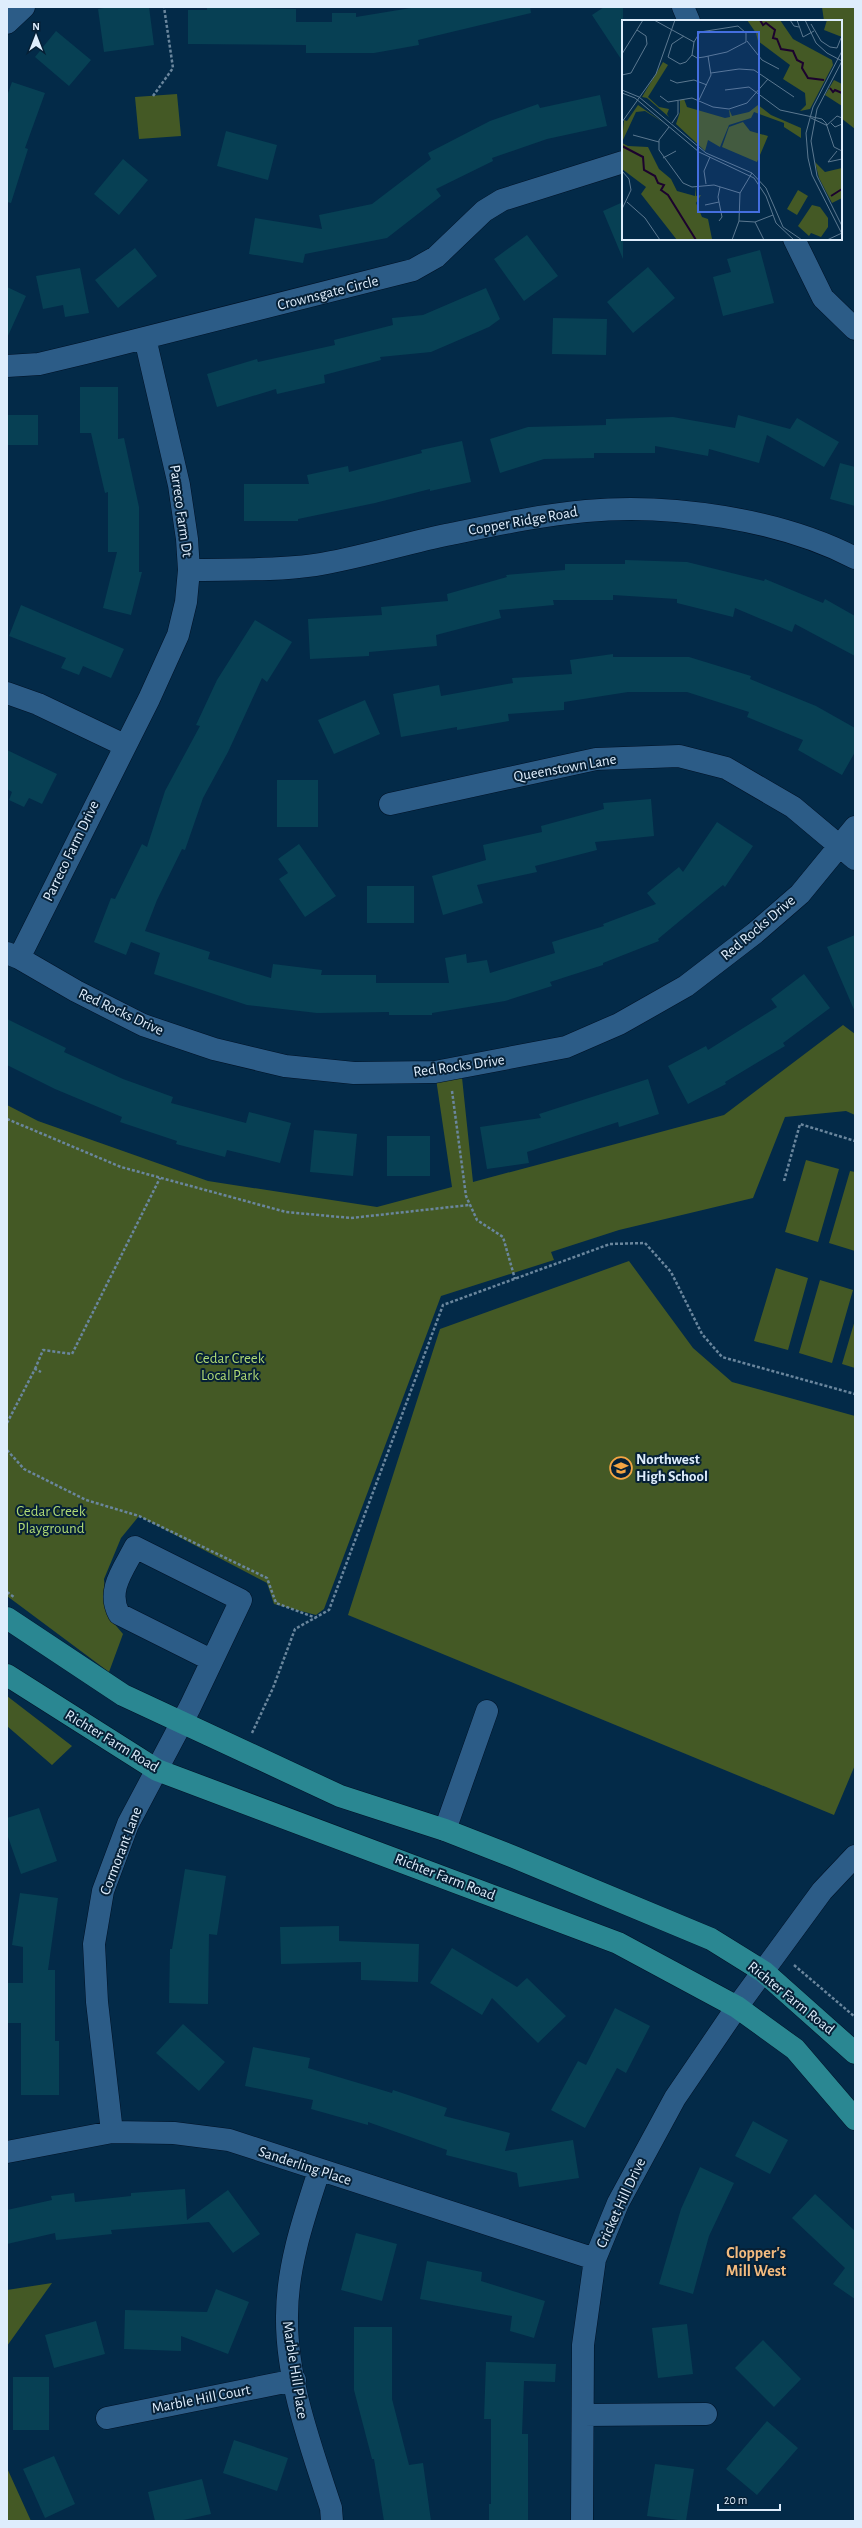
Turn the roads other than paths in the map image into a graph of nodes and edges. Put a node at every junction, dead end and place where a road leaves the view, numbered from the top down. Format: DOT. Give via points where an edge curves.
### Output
graph roads {
  1 [pos="24,7"];
  2 [pos="683,7"];
  3 [pos="689,20"];
  4 [pos="7,23"];
  5 [pos="622,162"];
  6 [pos="794,240"];
  7 [pos="855,330"];
  8 [pos="145,338"];
  9 [pos="7,366"];
  10 [pos="855,558"];
  11 [pos="189,570"];
  12 [pos="7,693"];
  13 [pos="124,745"];
  14 [pos="390,804"];
  15 [pos="855,827"];
  16 [pos="847,853"];
  17 [pos="13,955"];
  18 [pos="7,1618"];
  19 [pos="211,1660"];
  20 [pos="7,1675"];
  21 [pos="487,1711"];
  22 [pos="181,1723"];
  23 [pos="157,1770"];
  24 [pos="446,1830"];
  25 [pos="855,1856"];
  26 [pos="764,1972"];
  27 [pos="737,2007"];
  28 [pos="855,2053"];
  29 [pos="855,2119"];
  30 [pos="112,2132"];
  31 [pos="7,2152"];
  32 [pos="319,2170"];
  33 [pos="595,2259"];
  34 [pos="295,2380"];
  35 [pos="583,2414"];
  36 [pos="706,2414"];
  37 [pos="108,2418"];
  38 [pos="332,2521"];
  39 [pos="582,2521"];
  1 -- 4 [label="street"];
  2 -- 3 [label="street"];
  5 -- 8 [label="street, Crownsgate Circle" via="502,200 484,211 436,258 414,270"];
  6 -- 7 [label="street" via="823,298"];
  8 -- 9 [label="street, Crownsgate Circle" via="39,364"];
  8 -- 11 [label="street, Parreco Farm Dt" via="179,485 188,539"];
  10 -- 11 [label="street, Copper Ridge Road" via="790,533 733,519 675,512 627,510 586,511 491,526 449,534 372,555 314,565"];
  11 -- 13 [label="street, Parreco Farm Dt" via="186,602 178,635"];
  12 -- 13 [label="street" via="38,704"];
  13 -- 17 [label="street, Parreco Farm Drive"];
  14 -- 16 [label="street, Queenstown Lane" via="596,759 679,756 726,768 793,807"];
  15 -- 16 [label="street, Red Rocks Drive"];
  16 -- 17 [label="street, Red Rocks Drive" via="756,933 686,986 619,1024 566,1047 429,1073 354,1073 285,1066 214,1049 144,1025 76,991"];
  18 -- 22 [label="main road, Richter Farm Road" via="123,1695"];
  19 -- 19 [label="street, Cormorant Lane" via="120,1614 114,1603 114,1589 135,1547 241,1600"];
  19 -- 22 [label="street, Cormorant Lane"];
  20 -- 23 [label="main road, Richter Farm Road"];
  21 -- 24 [label="street"];
  22 -- 23 [label="street, Cormorant Lane"];
  22 -- 24 [label="main road, Richter Farm Road" via="340,1796"];
  23 -- 27 [label="main road, Richter Farm Road" via="618,1943"];
  23 -- 30 [label="street, Cormorant Lane" via="128,1824 103,1891 94,1944 96,2002"];
  24 -- 26 [label="main road, Richter Farm Road" via="711,1939"];
  25 -- 26 [label="street, Cricket Hill Drive" via="822,1891"];
  26 -- 27 [label="street, Cricket Hill Drive"];
  26 -- 28 [label="main road, Richter Farm Road"];
  27 -- 29 [label="main road, Richter Farm Road" via="795,2049"];
  27 -- 33 [label="street, Cricket Hill Drive" via="675,2098 618,2203"];
  30 -- 31 [label="street, Sanderling Place"];
  30 -- 32 [label="street, Sanderling Place" via="174,2133 229,2140"];
  32 -- 33 [label="street, Sanderling Place"];
  32 -- 34 [label="street, Marble Hill Place" via="305,2212 292,2266 287,2315"];
  33 -- 35 [label="street, Cricket Hill Drive" via="583,2345"];
  34 -- 37 [label="street, Marble Hill Court"];
  34 -- 38 [label="street, Marble Hill Place" via="304,2427 331,2508"];
  35 -- 36 [label="street"];
  35 -- 39 [label="street, Cricket Hill Drive"];
}
